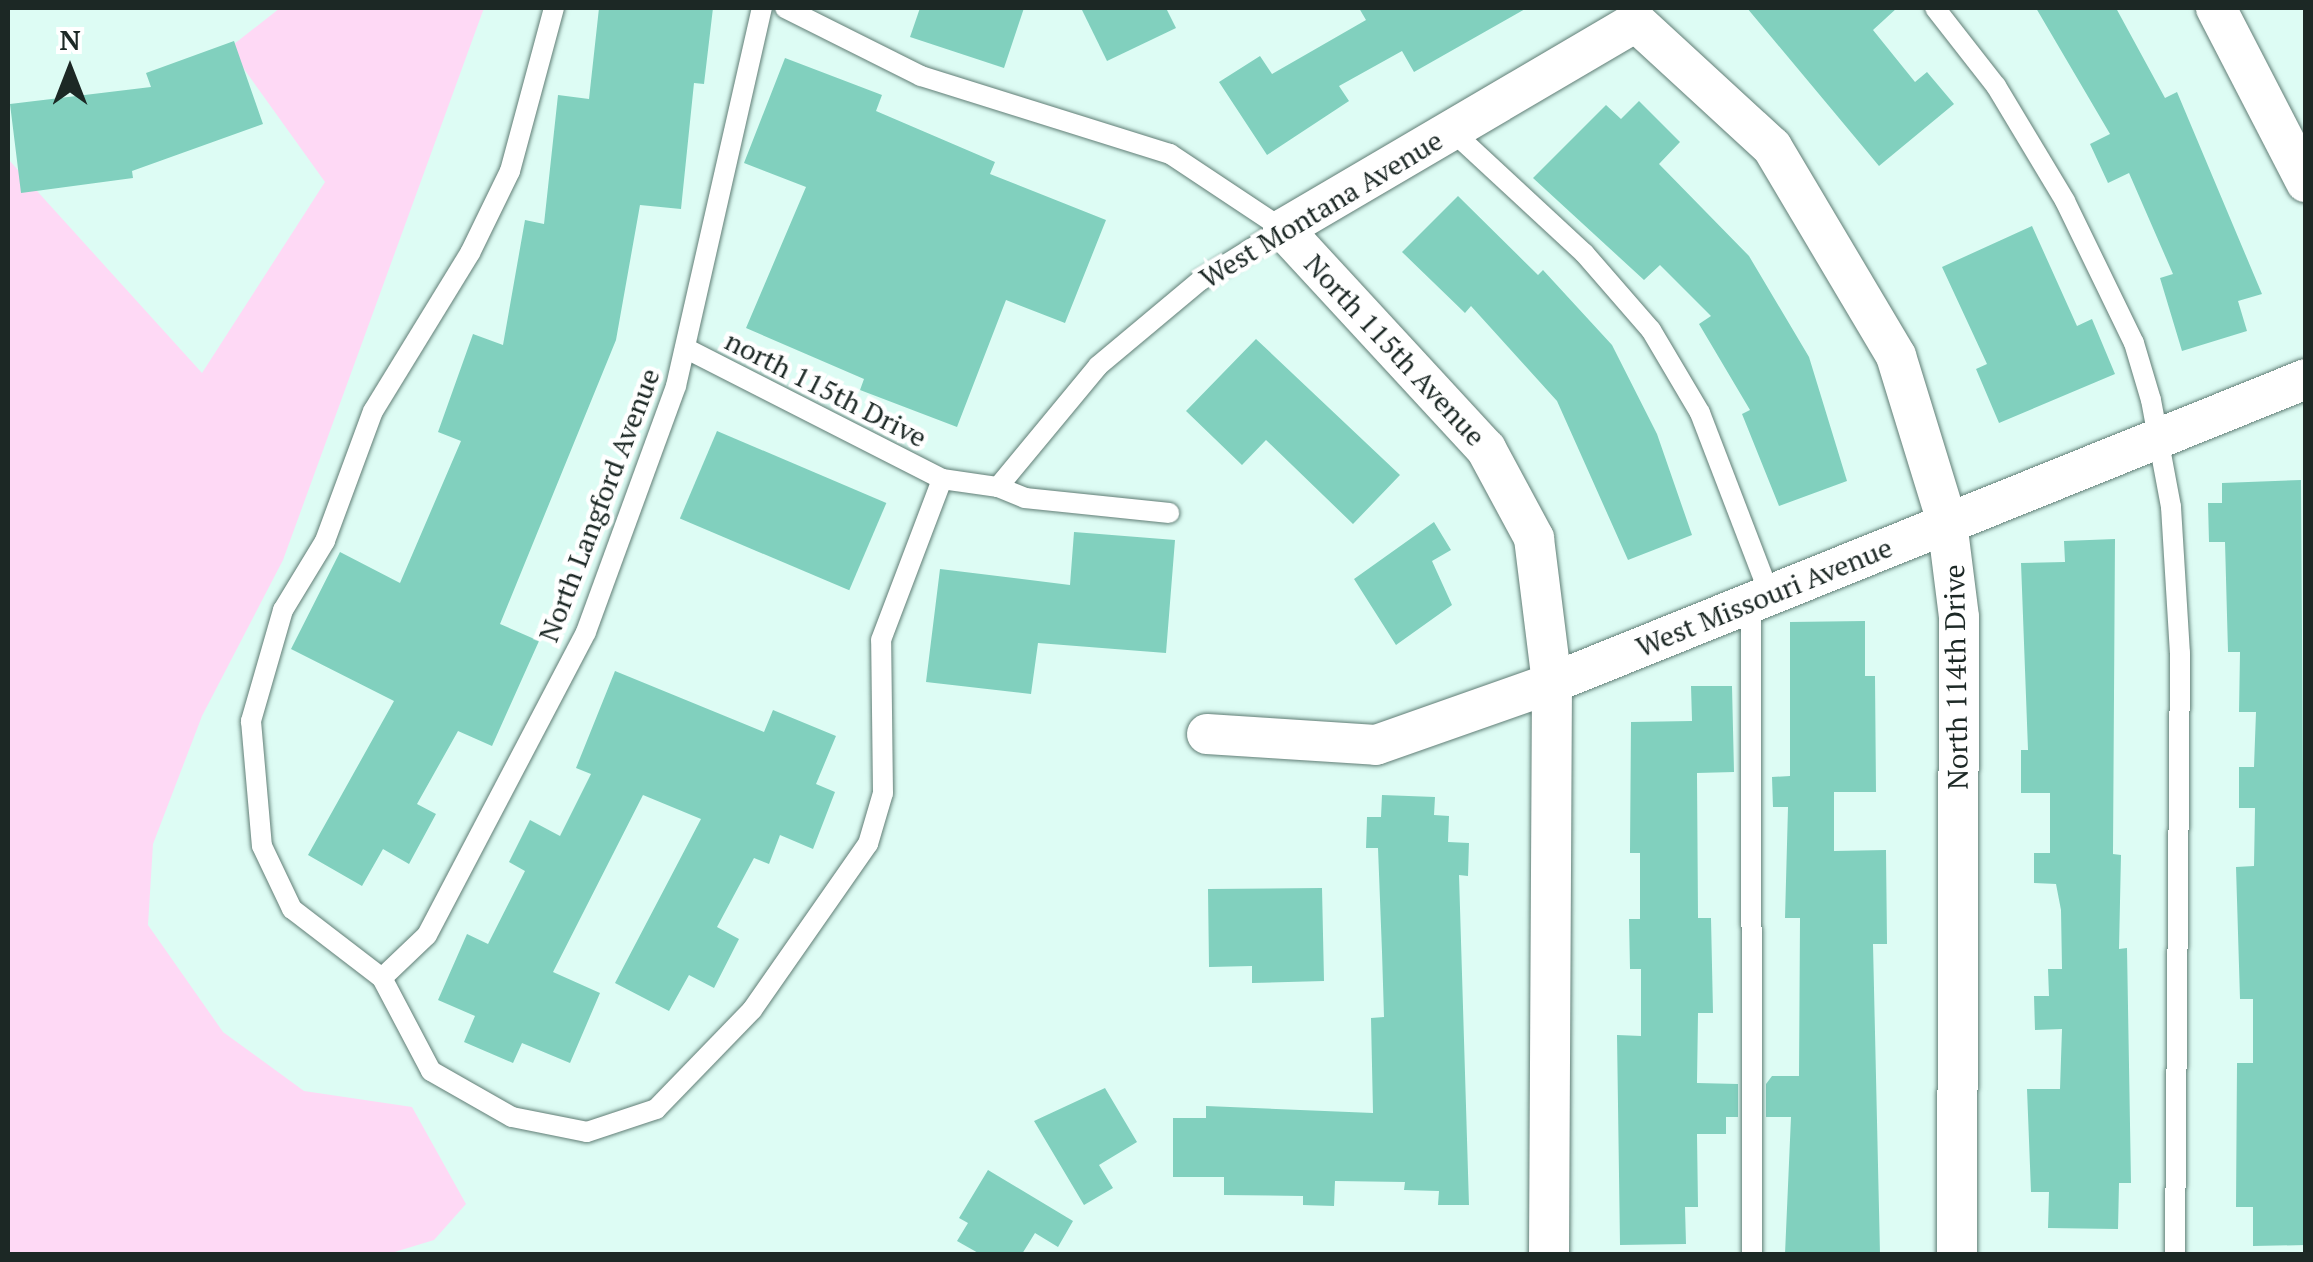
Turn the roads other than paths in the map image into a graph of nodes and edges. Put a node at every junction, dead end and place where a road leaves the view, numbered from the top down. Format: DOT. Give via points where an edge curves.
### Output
graph roads {
  1 [pos="554,8"];
  2 [pos="762,8"];
  3 [pos="786,8"];
  4 [pos="1935,8"];
  5 [pos="2216,8"];
  6 [pos="1636,22"];
  7 [pos="2296,128"];
  8 [pos="1451,130"];
  9 [pos="2306,182"];
  10 [pos="1283,229"];
  11 [pos="684,348"];
  12 [pos="2306,379"];
  13 [pos="2158,437"];
  14 [pos="942,479"];
  15 [pos="998,487"];
  16 [pos="1169,513"];
  17 [pos="1947,522"];
  18 [pos="1760,598"];
  19 [pos="1552,683"];
  20 [pos="1207,734"];
  21 [pos="382,978"];
  22 [pos="1550,1254"];
  23 [pos="1752,1254"];
  24 [pos="1957,1254"];
  25 [pos="2175,1254"];
  1 -- 21 [label="lane" via="510,170 470,254 373,411 324,541 283,610 251,721 262,846 292,909"];
  2 -- 11 [label="lane, North Langford Avenue"];
  3 -- 10 [label="lane, North 115th Avenue" via="921,76 1170,154"];
  4 -- 13 [label="lane" via="1996,86 2089,247 2134,344"];
  5 -- 7 [label="street"];
  6 -- 8 [label="street, West Montana Avenue"];
  6 -- 17 [label="street, North 114th Drive" via="1772,147 1896,356"];
  7 -- 9 [label="street"];
  8 -- 10 [label="street, West Montana Avenue"];
  8 -- 18 [label="lane" via="1584,254 1651,330 1700,413"];
  10 -- 15 [label="lane, West Montana Avenue" via="1201,280 1098,366"];
  10 -- 19 [label="street, North 115th Avenue" via="1486,448 1534,538"];
  11 -- 14 [label="lane, north 115th Drive"];
  11 -- 21 [label="lane, North Langford Avenue" via="586,632 427,935"];
  12 -- 13 [label="street, West Missouri Avenue"];
  13 -- 17 [label="street, West Missouri Avenue"];
  13 -- 25 [label="lane" via="2180,654"];
  14 -- 15 [label="lane"];
  14 -- 21 [label="lane" via="880,640 883,793 868,844 752,1010 656,1109 587,1132 512,1117 431,1071"];
  15 -- 16 [label="lane" via="1025,498"];
  17 -- 18 [label="street, West Missouri Avenue"];
  17 -- 24 [label="street, North 114th Drive" via="1960,617"];
  18 -- 19 [label="street, West Missouri Avenue"];
  18 -- 23 [label="lane"];
  19 -- 20 [label="street, West Missouri Avenue" via="1376,745"];
  19 -- 22 [label="street, North 115th Avenue"];
}
